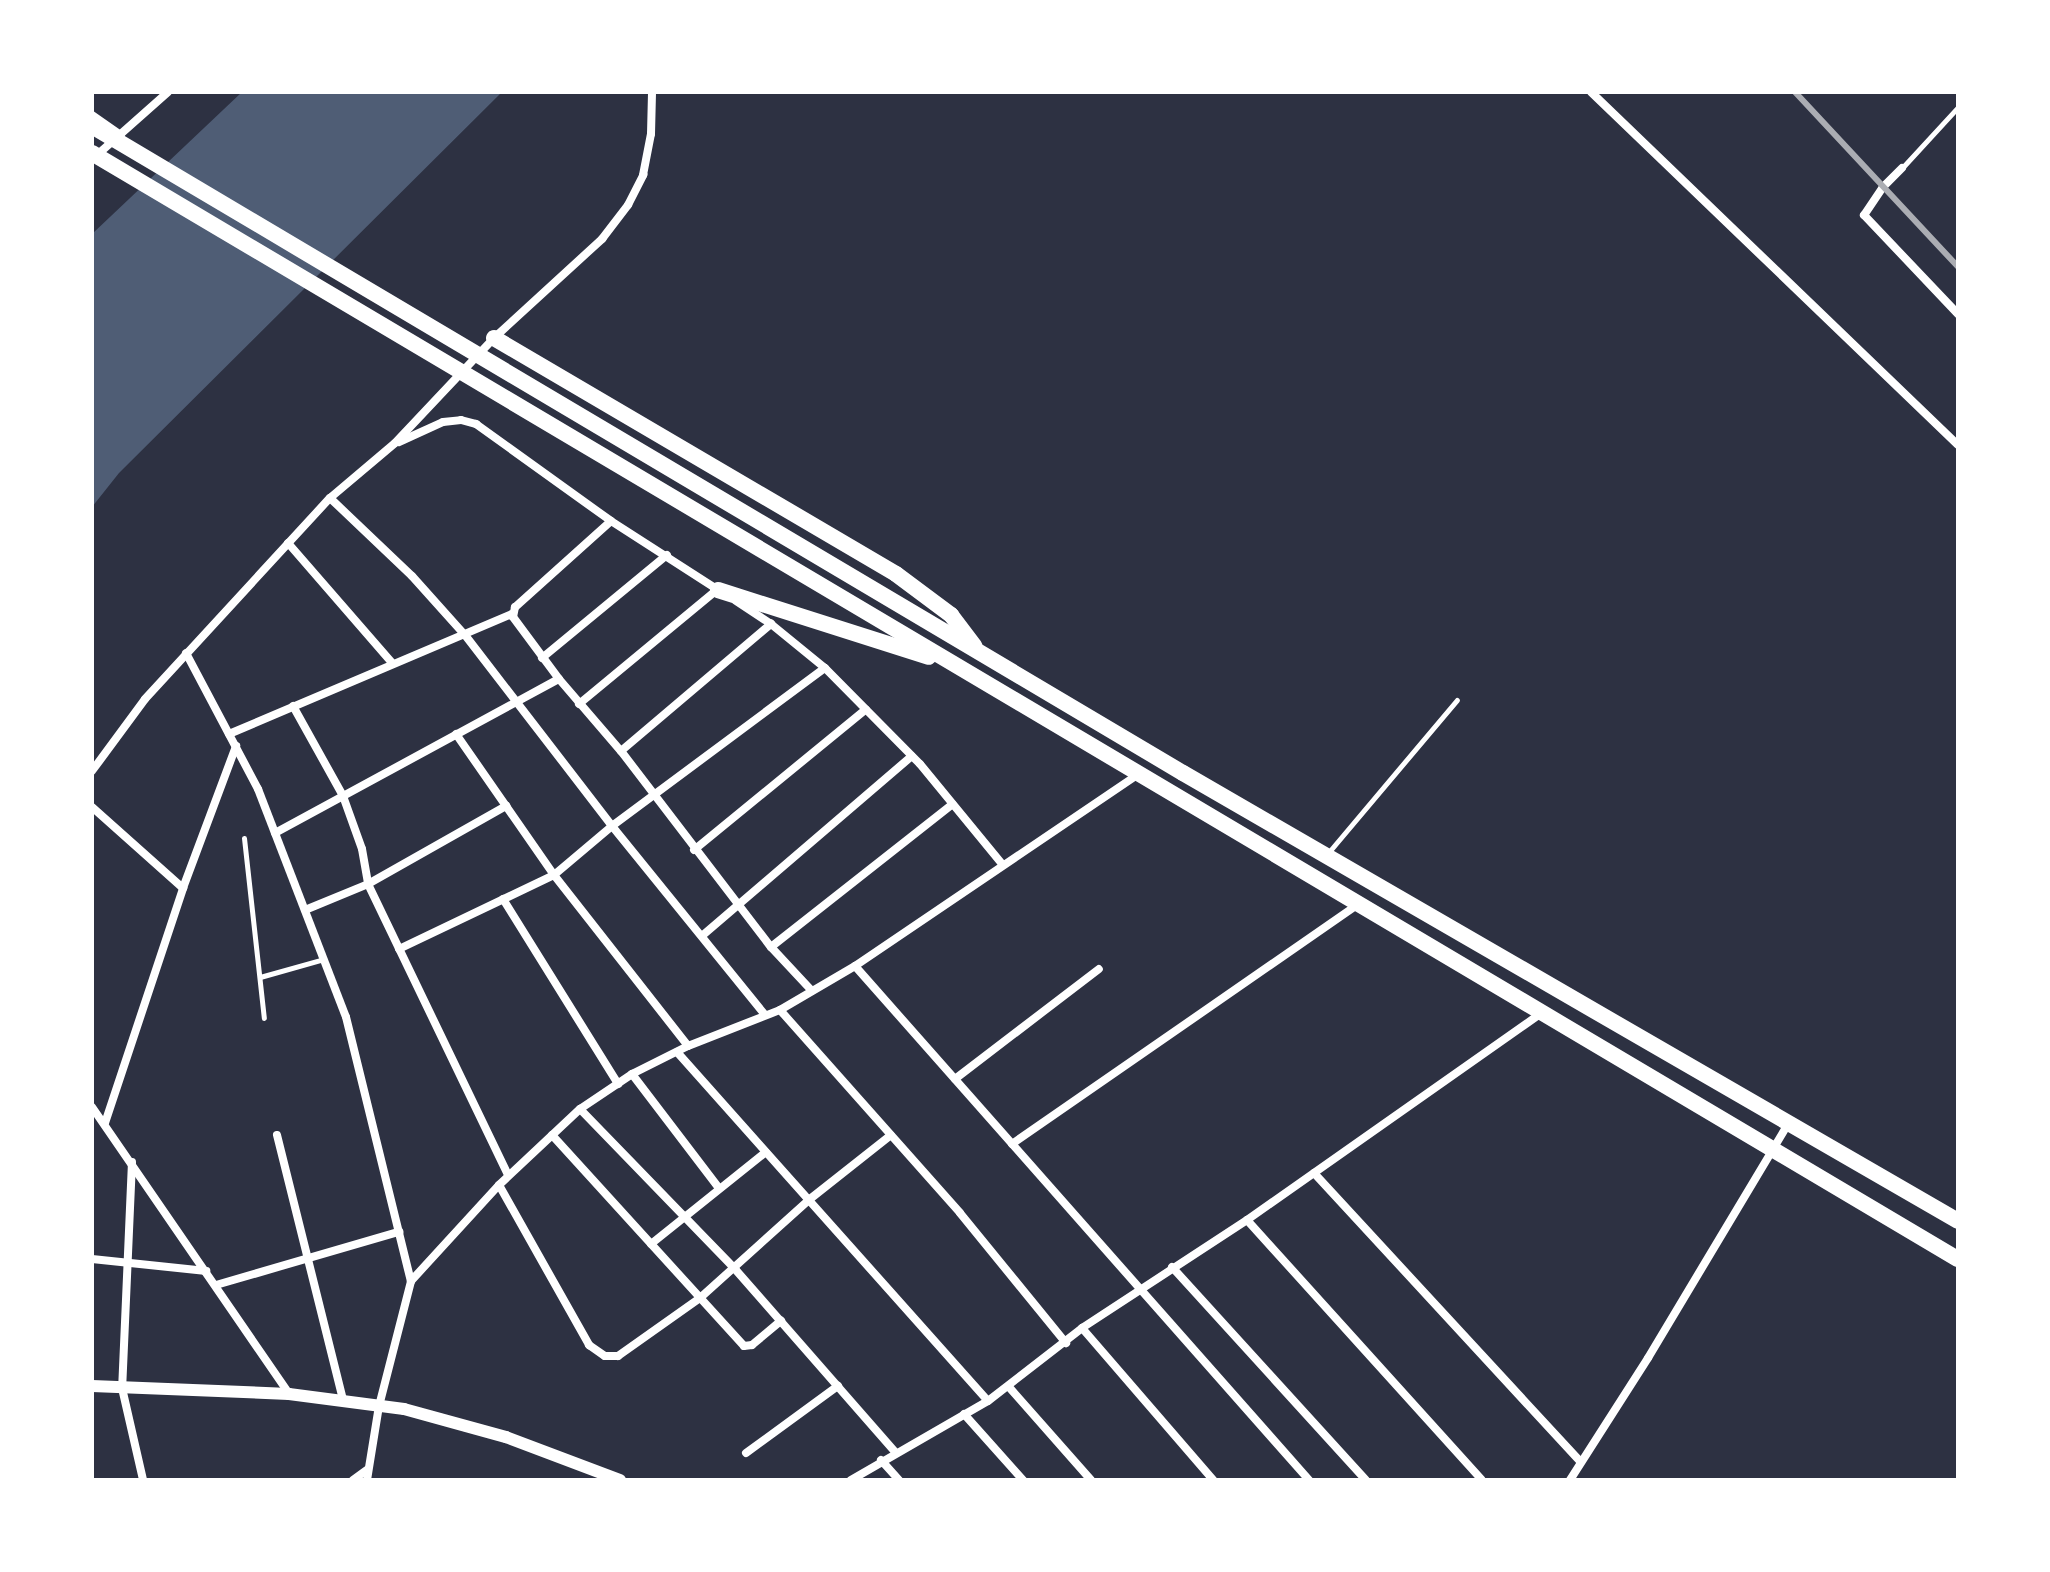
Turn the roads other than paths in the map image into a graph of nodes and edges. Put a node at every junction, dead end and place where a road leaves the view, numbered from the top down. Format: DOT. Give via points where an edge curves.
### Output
graph roads {
  1 [pos="168,92"];
  2 [pos="652,92"];
  3 [pos="1591,92"];
  4 [pos="1958,107"];
  5 [pos="92,115"];
  6 [pos="92,126"];
  7 [pos="122,135"];
  8 [pos="92,153"];
  9 [pos="92,160"];
  10 [pos="1902,168"];
  11 [pos="1958,314"];
  12 [pos="494,338"];
  13 [pos="395,443"];
  14 [pos="1958,445"];
  15 [pos="330,498"];
  16 [pos="611,521"];
  17 [pos="288,543"];
  18 [pos="667,555"];
  19 [pos="718,590"];
  20 [pos="512,614"];
  21 [pos="771,624"];
  22 [pos="465,635"];
  23 [pos="977,650"];
  24 [pos="186,653"];
  25 [pos="542,658"];
  26 [pos="393,664"];
  27 [pos="958,667"];
  28 [pos="825,668"];
  29 [pos="559,679"];
  30 [pos="1457,700"];
  31 [pos="517,703"];
  32 [pos="579,704"];
  33 [pos="293,706"];
  34 [pos="866,709"];
  35 [pos="229,734"];
  36 [pos="456,734"];
  37 [pos="236,746"];
  38 [pos="621,751"];
  39 [pos="912,756"];
  40 [pos="92,771"];
  41 [pos="1140,773"];
  42 [pos="343,796"];
  43 [pos="652,796"];
  44 [pos="953,804"];
  45 [pos="506,806"];
  46 [pos="92,807"];
  47 [pos="612,826"];
  48 [pos="275,833"];
  49 [pos="244,838"];
  50 [pos="694,850"];
  51 [pos="1326,855"];
  52 [pos="1002,864"];
  53 [pos="554,875"];
  54 [pos="368,884"];
  55 [pos="183,888"];
  56 [pos="503,899"];
  57 [pos="1358,904"];
  58 [pos="738,905"];
  59 [pos="305,910"];
  60 [pos="703,935"];
  61 [pos="771,947"];
  62 [pos="399,949"];
  63 [pos="325,959"];
  64 [pos="855,966"];
  65 [pos="1099,969"];
  66 [pos="260,977"];
  67 [pos="812,991"];
  68 [pos="780,1010"];
  69 [pos="1541,1013"];
  70 [pos="765,1015"];
  71 [pos="264,1018"];
  72 [pos="688,1046"];
  73 [pos="677,1052"];
  74 [pos="632,1074"];
  75 [pos="955,1079"];
  76 [pos="618,1084"];
  77 [pos="92,1107"];
  78 [pos="580,1109"];
  79 [pos="1789,1121"];
  80 [pos="105,1123"];
  81 [pos="277,1135"];
  82 [pos="552,1135"];
  83 [pos="891,1135"];
  84 [pos="1012,1144"];
  85 [pos="1773,1150"];
  86 [pos="766,1152"];
  87 [pos="132,1162"];
  88 [pos="1314,1173"];
  89 [pos="508,1175"];
  90 [pos="499,1185"];
  91 [pos="719,1188"];
  92 [pos="810,1199"];
  93 [pos="683,1216"];
  94 [pos="1247,1220"];
  95 [pos="1958,1221"];
  96 [pos="399,1232"];
  97 [pos="651,1244"];
  98 [pos="308,1258"];
  99 [pos="92,1259"];
  100 [pos="1958,1259"];
  101 [pos="127,1264"];
  102 [pos="1172,1267"];
  103 [pos="735,1269"];
  104 [pos="206,1271"];
  105 [pos="411,1281"];
  106 [pos="216,1285"];
  107 [pos="1141,1288"];
  108 [pos="700,1298"];
  109 [pos="781,1321"];
  110 [pos="1082,1328"];
  111 [pos="1066,1343"];
  112 [pos="92,1386"];
  113 [pos="838,1386"];
  114 [pos="1009,1387"];
  115 [pos="122,1388"];
  116 [pos="289,1394"];
  117 [pos="343,1400"];
  118 [pos="988,1401"];
  119 [pos="379,1406"];
  120 [pos="964,1414"];
  121 [pos="895,1452"];
  122 [pos="746,1453"];
  123 [pos="881,1460"];
  124 [pos="1581,1462"];
  125 [pos="367,1475"];
  126 [pos="143,1480"];
  127 [pos="353,1480"];
  128 [pos="620,1480"];
  129 [pos="851,1480"];
  130 [pos="899,1480"];
  131 [pos="1023,1480"];
  132 [pos="1091,1480"];
  133 [pos="1213,1480"];
  134 [pos="1309,1480"];
  135 [pos="1366,1480"];
  136 [pos="1482,1480"];
  137 [pos="1570,1480"];
  1 -- 7 [label="street"];
  2 -- 12 [label="street" via="643,175 628,205 602,239"];
  3 -- 14 [label="street"];
  4 -- 10 [label="lane"];
  5 -- 7 [label="street"];
  6 -- 23 [label="highway"];
  7 -- 9 [label="street"];
  8 -- 27 [label="highway"];
  10 -- 11 [label="street" via="1864,215"];
  12 -- 13 [label="street"];
  12 -- 23 [label="highway" via="896,574 951,615"];
  13 -- 15 [label="street"];
  13 -- 16 [label="street" via="443,422 476,424"];
  15 -- 17 [label="street"];
  15 -- 22 [label="street"];
  16 -- 18 [label="street"];
  16 -- 20 [label="street"];
  17 -- 24 [label="street"];
  17 -- 26 [label="street"];
  18 -- 19 [label="street"];
  18 -- 25 [label="street"];
  19 -- 21 [label="street"];
  19 -- 27 [label="highway"];
  19 -- 32 [label="street"];
  20 -- 22 [label="street"];
  20 -- 25 [label="street"];
  21 -- 28 [label="street"];
  21 -- 38 [label="street"];
  22 -- 26 [label="street"];
  22 -- 31 [label="street"];
  23 -- 51 [label="highway"];
  24 -- 35 [label="street"];
  24 -- 40 [label="street"];
  25 -- 29 [label="street"];
  26 -- 33 [label="street"];
  27 -- 41 [label="highway"];
  28 -- 34 [label="street"];
  28 -- 43 [label="street"];
  29 -- 31 [label="street"];
  29 -- 32 [label="street"];
  30 -- 51 [label="lane"];
  31 -- 36 [label="street"];
  31 -- 47 [label="street"];
  32 -- 38 [label="street"];
  33 -- 35 [label="street"];
  33 -- 42 [label="street"];
  34 -- 39 [label="street"];
  34 -- 50 [label="street"];
  35 -- 37 [label="street"];
  36 -- 42 [label="street"];
  36 -- 45 [label="street"];
  37 -- 48 [label="street"];
  37 -- 55 [label="street"];
  38 -- 43 [label="street"];
  39 -- 44 [label="street"];
  39 -- 58 [label="street"];
  41 -- 52 [label="street"];
  41 -- 57 [label="highway"];
  42 -- 48 [label="street"];
  42 -- 54 [label="street"];
  43 -- 47 [label="street"];
  43 -- 50 [label="street"];
  44 -- 52 [label="street"];
  44 -- 61 [label="street"];
  45 -- 53 [label="street"];
  45 -- 54 [label="street"];
  46 -- 55 [label="street"];
  47 -- 53 [label="street"];
  47 -- 60 [label="street"];
  48 -- 59 [label="street"];
  49 -- 66 [label="lane"];
  50 -- 58 [label="street"];
  51 -- 79 [label="highway"];
  52 -- 64 [label="street"];
  53 -- 56 [label="street"];
  53 -- 72 [label="street"];
  54 -- 59 [label="street"];
  54 -- 62 [label="street"];
  55 -- 80 [label="street"];
  56 -- 62 [label="street"];
  56 -- 76 [label="street"];
  57 -- 69 [label="highway"];
  57 -- 84 [label="street"];
  58 -- 60 [label="street"];
  58 -- 61 [label="street"];
  59 -- 63 [label="street"];
  60 -- 70 [label="street"];
  61 -- 67 [label="street"];
  62 -- 89 [label="street"];
  63 -- 66 [label="lane"];
  63 -- 96 [label="street" via="346,1017"];
  64 -- 67 [label="street"];
  64 -- 75 [label="street"];
  65 -- 75 [label="street"];
  66 -- 71 [label="lane"];
  67 -- 68 [label="street"];
  68 -- 70 [label="street"];
  68 -- 83 [label="street"];
  69 -- 85 [label="highway"];
  69 -- 88 [label="street"];
  70 -- 72 [label="street"];
  72 -- 73 [label="street"];
  73 -- 74 [label="street"];
  73 -- 86 [label="street"];
  74 -- 76 [label="street"];
  74 -- 91 [label="street"];
  75 -- 84 [label="street"];
  76 -- 78 [label="street"];
  77 -- 80 [label="street"];
  78 -- 82 [label="street"];
  78 -- 93 [label="street"];
  79 -- 85 [label="street"];
  79 -- 95 [label="highway"];
  80 -- 87 [label="street"];
  81 -- 98 [label="street"];
  82 -- 89 [label="street"];
  82 -- 97 [label="street"];
  83 -- 92 [label="street"];
  83 -- 111 [label="street"];
  84 -- 107 [label="street"];
  85 -- 100 [label="highway"];
  85 -- 124 [label="street"];
  86 -- 91 [label="street"];
  86 -- 92 [label="street"];
  87 -- 101 [label="street"];
  87 -- 104 [label="street"];
  88 -- 94 [label="street"];
  88 -- 124 [label="street"];
  89 -- 90 [label="street"];
  90 -- 105 [label="street"];
  90 -- 108 [label="street" via="594,1351 618,1356"];
  91 -- 93 [label="street"];
  92 -- 103 [label="street"];
  92 -- 118 [label="street"];
  93 -- 97 [label="street"];
  93 -- 103 [label="street"];
  94 -- 102 [label="street"];
  94 -- 136 [label="street"];
  96 -- 98 [label="street"];
  96 -- 105 [label="street"];
  97 -- 108 [label="street"];
  98 -- 106 [label="street"];
  98 -- 117 [label="street"];
  99 -- 101 [label="street"];
  101 -- 104 [label="street"];
  101 -- 115 [label="street"];
  102 -- 107 [label="street"];
  102 -- 135 [label="street"];
  103 -- 108 [label="street"];
  103 -- 109 [label="street"];
  104 -- 106 [label="street"];
  105 -- 119 [label="street"];
  106 -- 116 [label="street"];
  107 -- 110 [label="street"];
  107 -- 134 [label="street"];
  108 -- 109 [label="street" via="746,1347"];
  109 -- 113 [label="street"];
  110 -- 111 [label="street"];
  110 -- 133 [label="street"];
  111 -- 114 [label="street"];
  112 -- 115 [label="street"];
  113 -- 121 [label="street"];
  113 -- 122 [label="street"];
  114 -- 118 [label="street"];
  114 -- 132 [label="street"];
  115 -- 116 [label="street"];
  115 -- 126 [label="street"];
  116 -- 117 [label="street"];
  117 -- 119 [label="street"];
  118 -- 120 [label="street"];
  119 -- 125 [label="street"];
  119 -- 128 [label="street" via="506,1437"];
  120 -- 121 [label="street"];
  120 -- 131 [label="street"];
  121 -- 123 [label="street"];
  123 -- 129 [label="street"];
  123 -- 130 [label="street"];
  124 -- 137 [label="street"];
  125 -- 127 [label="street"];
}
